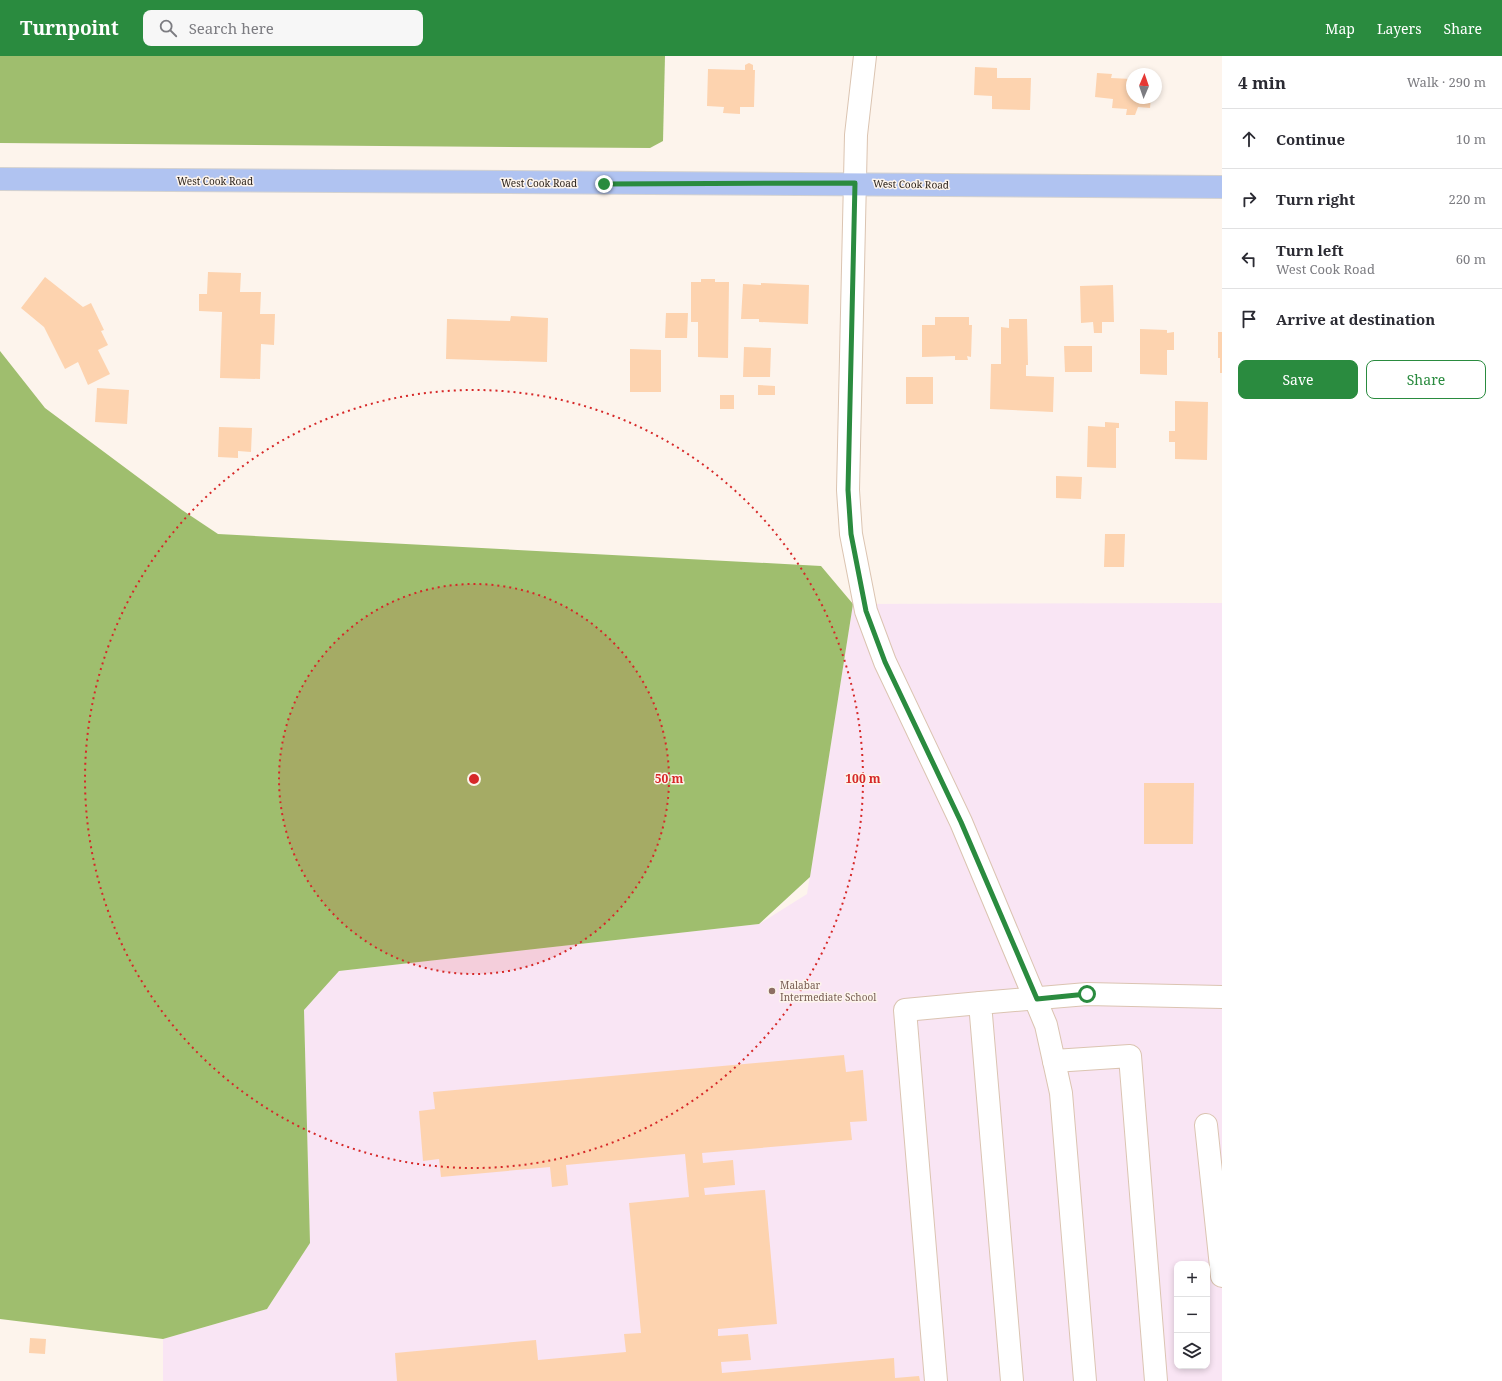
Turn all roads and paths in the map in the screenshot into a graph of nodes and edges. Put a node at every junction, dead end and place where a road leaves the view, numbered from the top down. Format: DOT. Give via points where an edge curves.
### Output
graph roads {
  1 [pos="865,56"];
  2 [pos="0,179"];
  3 [pos="855,183"];
  4 [pos="1222,188"];
  5 [pos="1222,997"];
  6 [pos="1037,999"];
  7 [pos="980,1004"];
  8 [pos="1054,1061"];
  9 [pos="1206,1125"];
  10 [pos="1216,1163"];
  11 [pos="1222,1276"];
  12 [pos="936,1381"];
  13 [pos="1012,1381"];
  14 [pos="1085,1381"];
  15 [pos="1156,1381"];
  1 -- 3 [label="street" via="856,135"];
  2 -- 3 [label="main road, West Cook Road" via="596,184"];
  3 -- 4 [label="main road, West Cook Road"];
  3 -- 6 [label="street" via="848,490 856,569 866,611 885,662 961,822"];
  5 -- 6 [label="street" via="1087,994"];
  6 -- 7 [label="street"];
  6 -- 8 [label="street"];
  7 -- 12 [label="street" via="905,1010"];
  7 -- 13 [label="street"];
  8 -- 14 [label="street" via="1061,1093"];
  8 -- 15 [label="street" via="1130,1056"];
  9 -- 10 [label="street"];
  10 -- 11 [label="street"];
}
